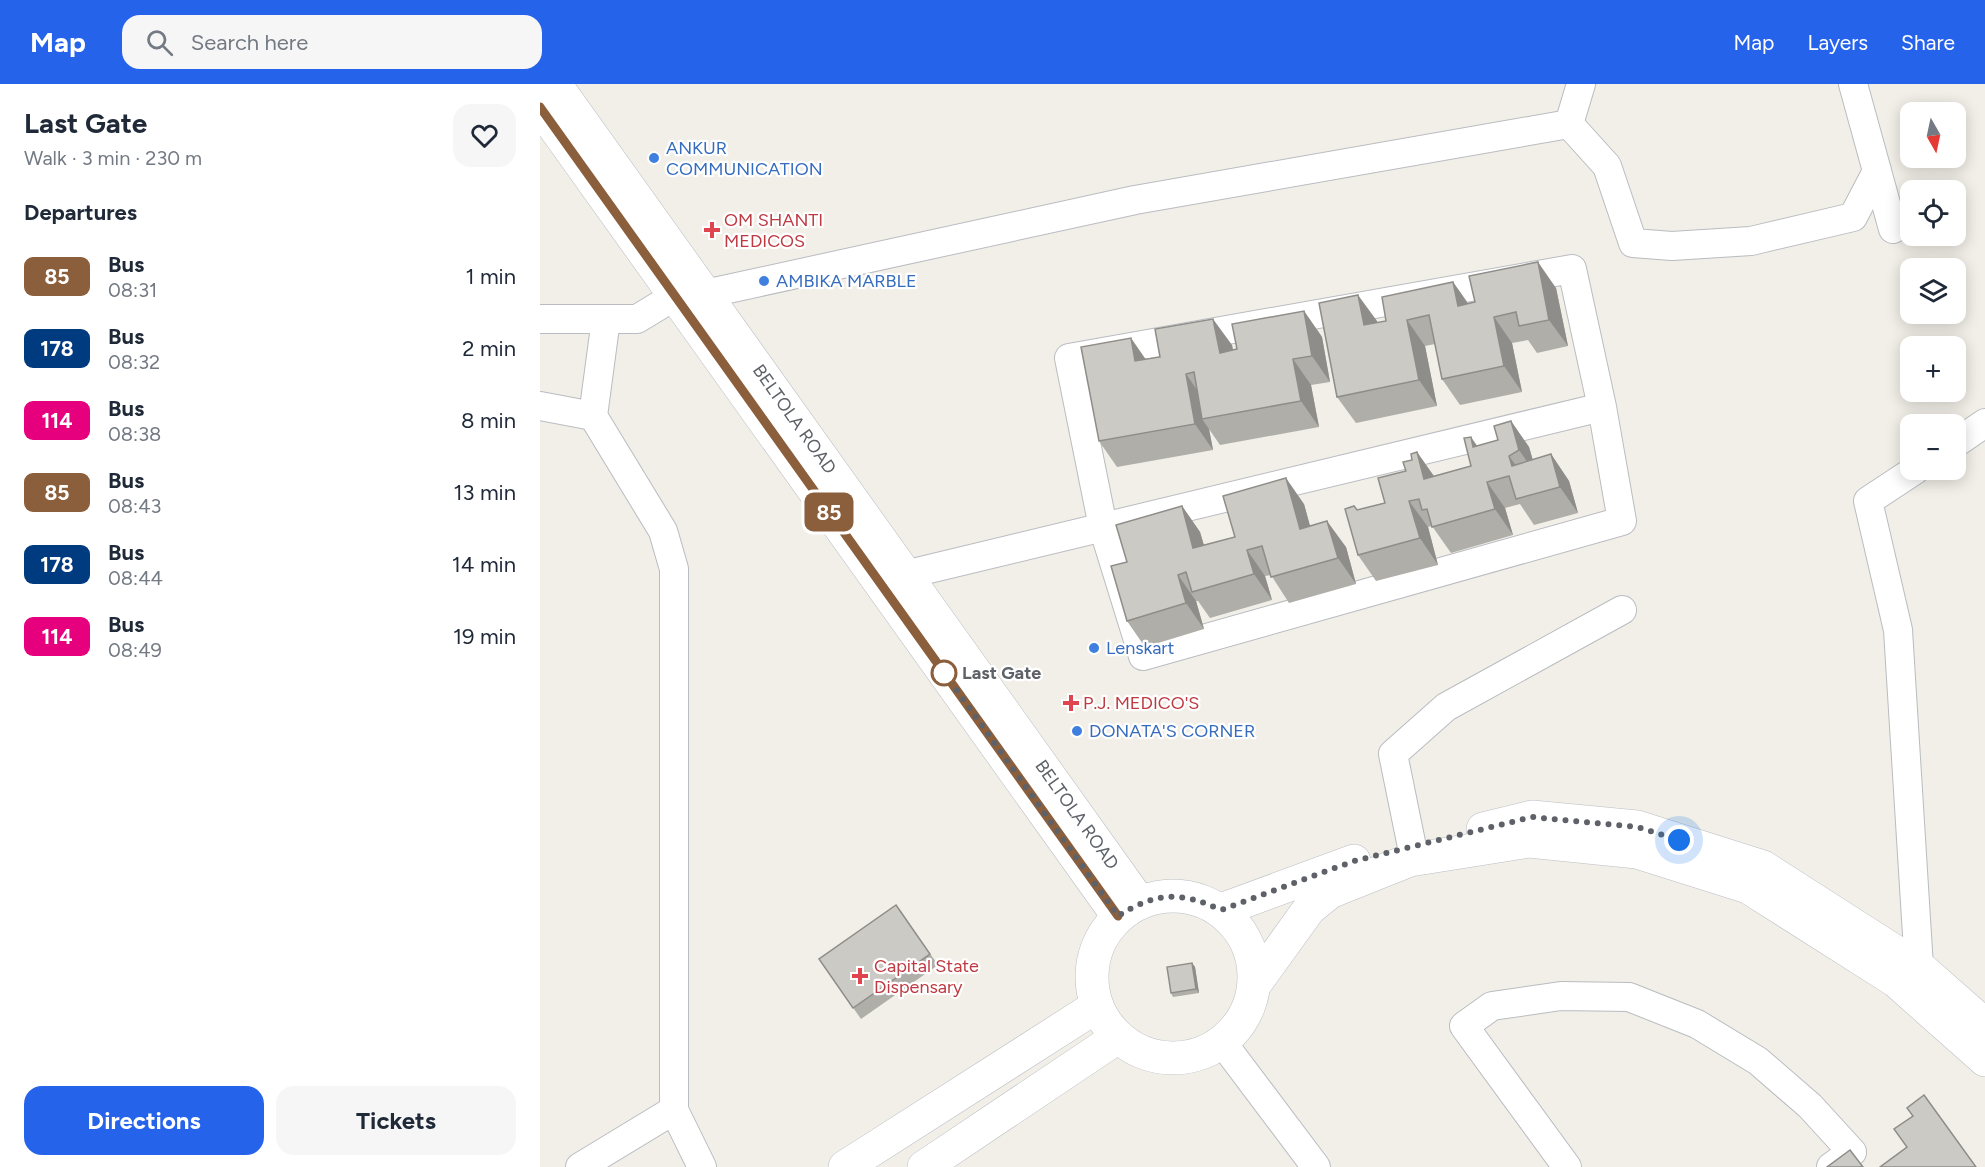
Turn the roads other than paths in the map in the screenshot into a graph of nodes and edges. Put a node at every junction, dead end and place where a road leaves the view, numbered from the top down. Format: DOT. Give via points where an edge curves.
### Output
graph roads {
  1 [pos="555,84"];
  2 [pos="1581,84"];
  3 [pos="1853,84"];
  4 [pos="540,107"];
  5 [pos="1569,124"];
  6 [pos="1877,171"];
  7 [pos="1893,229"];
  8 [pos="690,295"];
  9 [pos="606,319"];
  10 [pos="540,320"];
  11 [pos="540,406"];
  12 [pos="1602,407"];
  13 [pos="593,416"];
  14 [pos="1985,423"];
  15 [pos="1966,436"];
  16 [pos="1900,480"];
  17 [pos="1103,527"];
  18 [pos="905,574"];
  19 [pos="1622,610"];
  20 [pos="1412,847"];
  21 [pos="1129,910"];
  22 [pos="1221,910"];
  23 [pos="1912,978"];
  24 [pos="1254,984"];
  25 [pos="1097,1006"];
  26 [pos="1985,1025"];
  27 [pos="1118,1037"];
  28 [pos="1222,1042"];
  29 [pos="1985,1060"];
  30 [pos="674,1110"];
  31 [pos="580,1167"];
  32 [pos="702,1167"];
  33 [pos="845,1167"];
  34 [pos="924,1167"];
  35 [pos="1316,1167"];
  36 [pos="1567,1167"];
  37 [pos="1831,1167"];
  1 -- 8 [label="main road, BELTOLA ROAD"];
  2 -- 5 [label="street"];
  3 -- 6 [label="street"];
  4 -- 8 [label="main road"];
  5 -- 6 [label="street" via="1607,166 1633,243 1672,246 1751,241 1853,217"];
  5 -- 8 [label="street" via="1135,200"];
  6 -- 7 [label="street"];
  8 -- 9 [label="street" via="638,319"];
  8 -- 18 [label="main road, BELTOLA ROAD"];
  8 -- 21 [label="main road"];
  9 -- 10 [label="street"];
  9 -- 13 [label="street"];
  11 -- 13 [label="street"];
  12 -- 17 [label="street"];
  12 -- 17 [label="street" via="1622,521 1143,656"];
  12 -- 17 [label="street" via="1572,269 1069,358"];
  13 -- 30 [label="street" via="663,531 674,569"];
  14 -- 15 [label="street"];
  16 -- 23 [label="street" via="1868,501 1898,630"];
  17 -- 18 [label="street"];
  18 -- 21 [label="main road, BELTOLA ROAD"];
  19 -- 20 [label="street" via="1446,707 1393,754"];
  20 -- 22 [label="main road" via="1354,861"];
  20 -- 23 [label="main road" via="1532,817 1637,827 1763,867"];
  21 -- 22 [label="main road" via="1167,896 1195,898"];
  21 -- 25 [label="main road" via="1103,935 1094,958 1092,982"];
  22 -- 24 [label="main road" via="1248,943 1254,963"];
  23 -- 24 [label="main road" via="1748,888 1637,852 1529,841 1410,860 1330,892 1309,909"];
  23 -- 26 [label="main road"];
  23 -- 29 [label="main road"];
  24 -- 28 [label="main road" via="1250,1006"];
  25 -- 27 [label="main road"];
  25 -- 33 [label="main road"];
  27 -- 28 [label="main road" via="1142,1052 1169,1058 1197,1055"];
  27 -- 34 [label="main road"];
  28 -- 35 [label="street"];
  30 -- 31 [label="street"];
  30 -- 32 [label="street"];
  36 -- 37 [label="street" via="1464,1026 1492,1006 1561,996 1629,998 1697,1024 1758,1061 1810,1106 1852,1152"];
}
